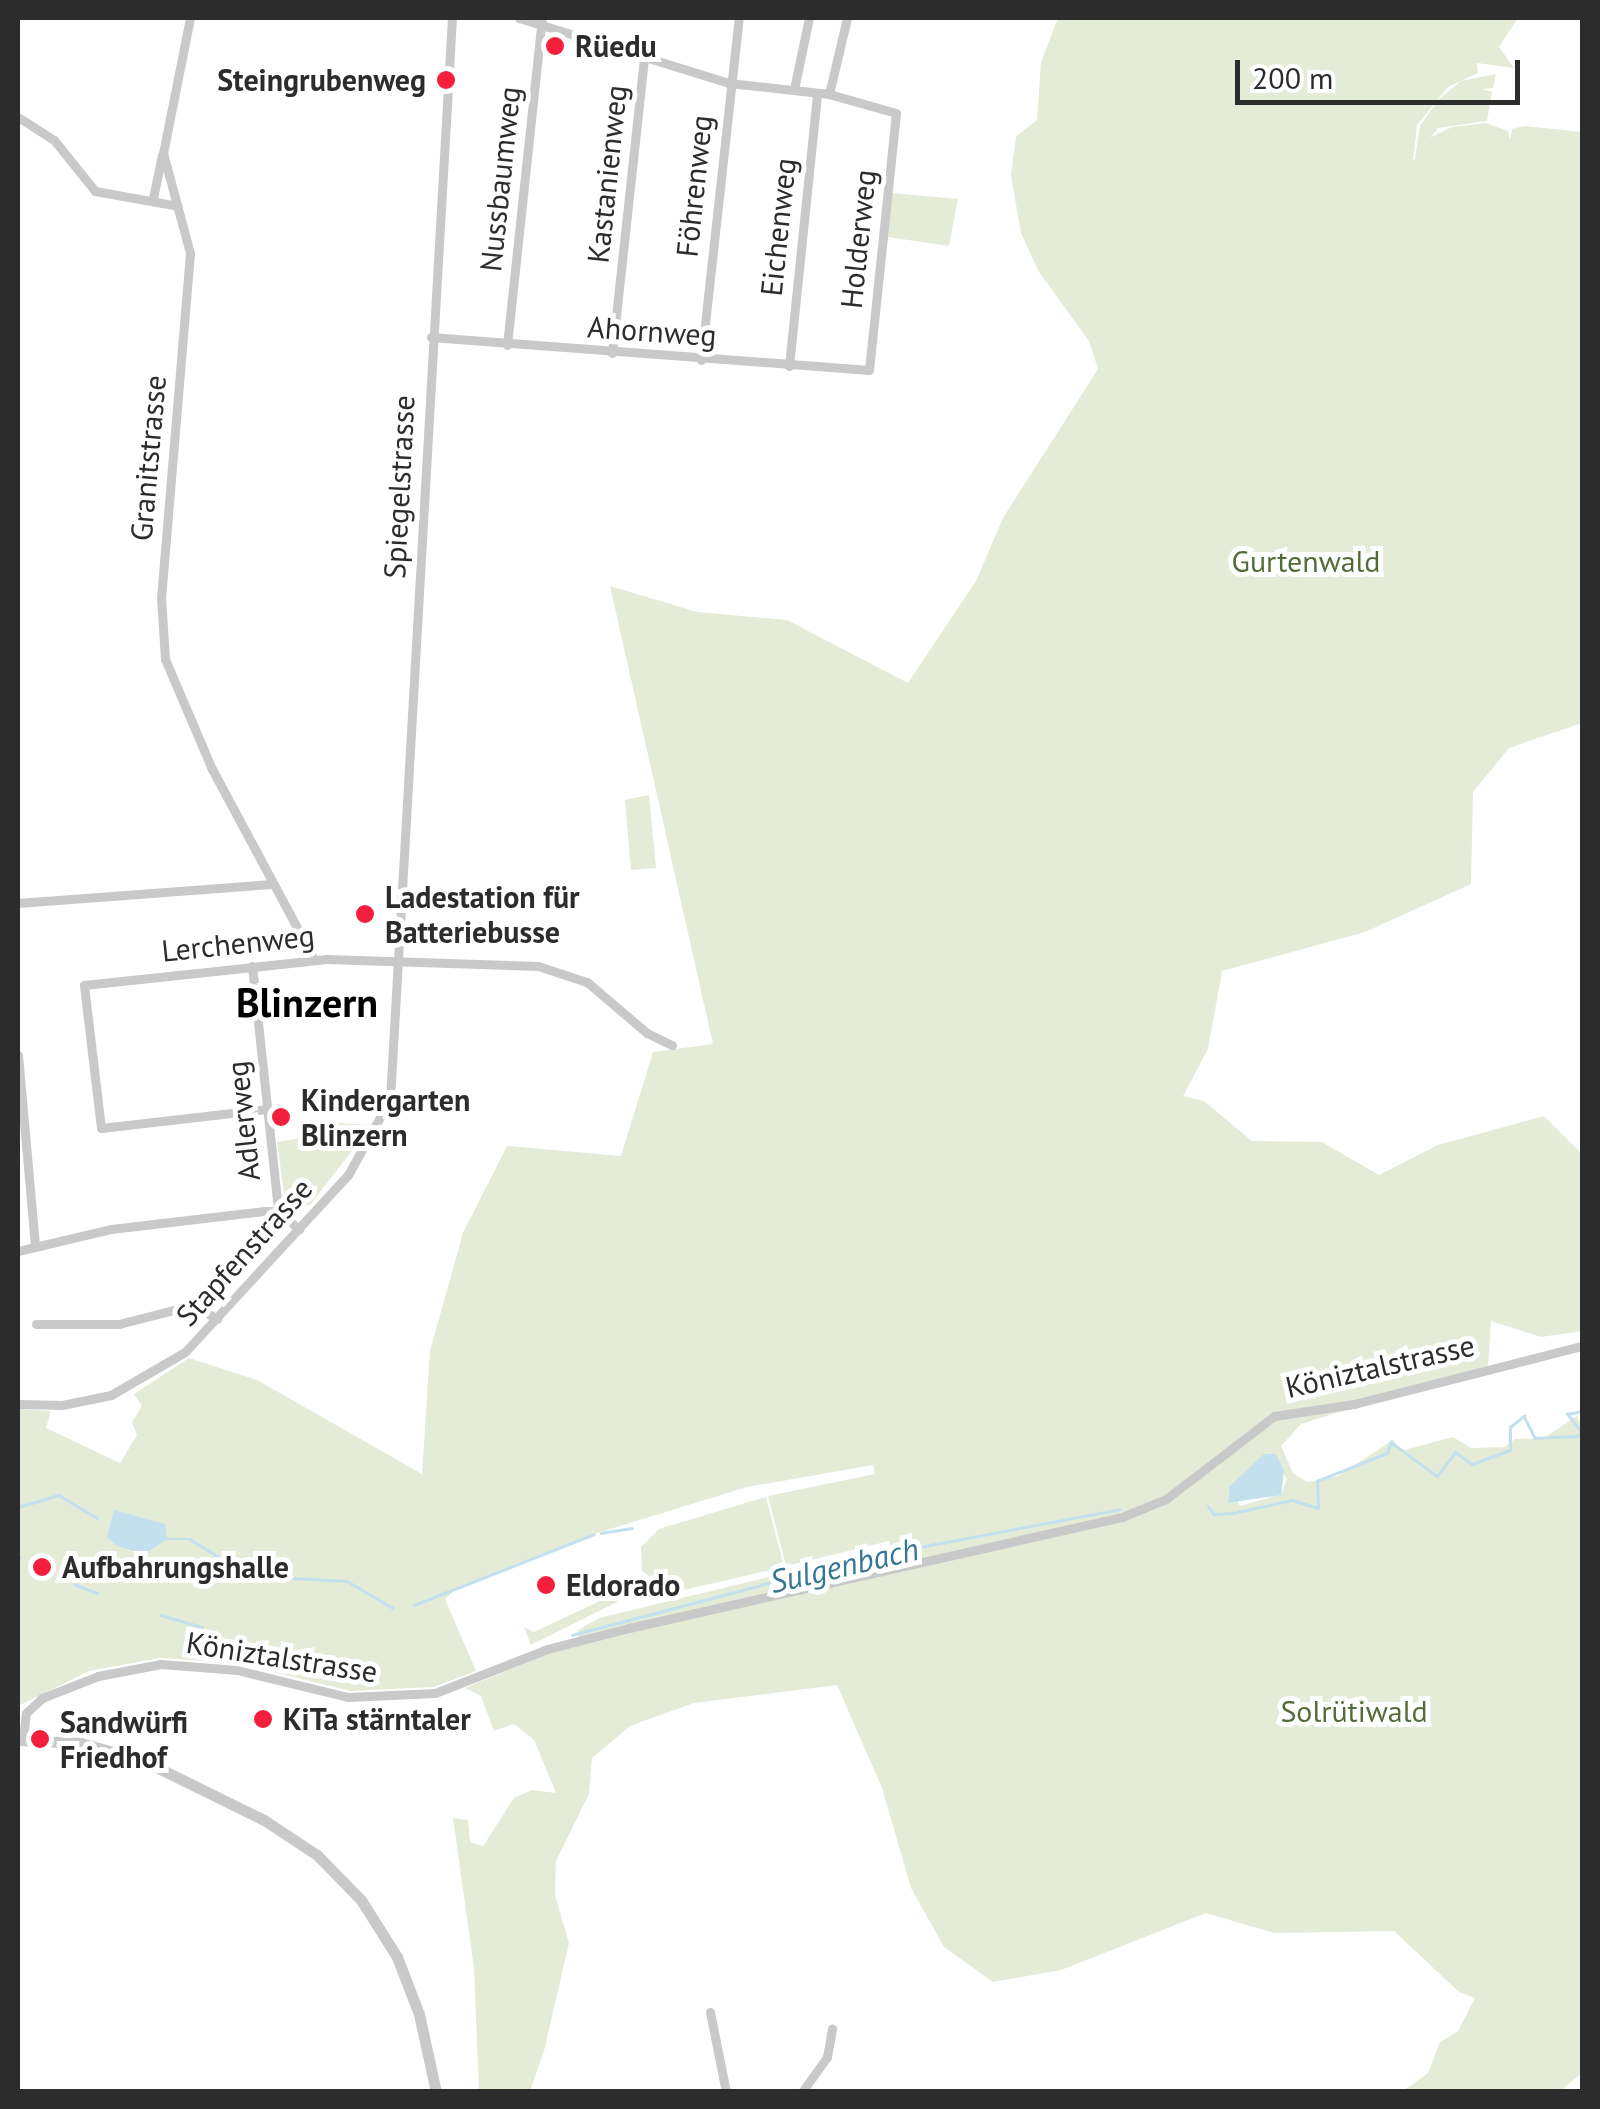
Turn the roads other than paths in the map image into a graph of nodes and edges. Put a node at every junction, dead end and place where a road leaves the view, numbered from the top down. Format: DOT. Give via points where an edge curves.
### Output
graph roads {
  1 [pos="190,18"];
  2 [pos="452,18"];
  3 [pos="519,18"];
  4 [pos="739,18"];
  5 [pos="809,18"];
  6 [pos="847,18"];
  7 [pos="541,22"];
  8 [pos="644,59"];
  9 [pos="729,84"];
  10 [pos="794,89"];
  11 [pos="817,93"];
  12 [pos="829,94"];
  13 [pos="18,117"];
  14 [pos="163,153"];
  15 [pos="153,198"];
  16 [pos="178,206"];
  17 [pos="432,337"];
  18 [pos="507,344"];
  19 [pos="612,354"];
  20 [pos="702,360"];
  21 [pos="789,366"];
  22 [pos="869,370"];
  23 [pos="271,884"];
  24 [pos="18,903"];
  25 [pos="314,959"];
  26 [pos="398,959"];
  27 [pos="252,966"];
  28 [pos="672,1045"];
  29 [pos="18,1055"];
  30 [pos="267,1110"];
  31 [pos="278,1211"];
  32 [pos="298,1229"];
  33 [pos="35,1246"];
  34 [pos="18,1250"];
  35 [pos="217,1319"];
  36 [pos="36,1324"];
  37 [pos="1582,1346"];
  38 [pos="18,1404"];
  39 [pos="20,1740"];
  40 [pos="710,2012"];
  41 [pos="832,2028"];
  42 [pos="436,2092"];
  43 [pos="726,2092"];
  44 [pos="802,2092"];
  1 -- 14 [label="street, Granitstrasse"];
  2 -- 17 [label="street, Spiegelstrasse"];
  3 -- 7 [label="street"];
  4 -- 9 [label="street, Föhrenweg"];
  5 -- 10 [label="street"];
  6 -- 12 [label="street"];
  7 -- 8 [label="street"];
  7 -- 18 [label="street, Nussbaumweg"];
  8 -- 9 [label="street"];
  8 -- 19 [label="street, Kastanienweg"];
  9 -- 10 [label="street"];
  9 -- 20 [label="street, Föhrenweg"];
  10 -- 11 [label="street"];
  11 -- 12 [label="street"];
  11 -- 21 [label="street, Eichenweg"];
  12 -- 22 [label="street, Holderweg" via="896,114"];
  13 -- 15 [label="street" via="54,140 95,191"];
  14 -- 15 [label="street"];
  14 -- 16 [label="street, Granitstrasse"];
  15 -- 16 [label="street"];
  16 -- 23 [label="street, Granitstrasse" via="189,272 161,597 165,660"];
  17 -- 18 [label="street, Ahornweg"];
  17 -- 26 [label="street, Spiegelstrasse"];
  18 -- 19 [label="street, Ahornweg"];
  19 -- 20 [label="street, Ahornweg"];
  20 -- 21 [label="street, Ahornweg"];
  21 -- 22 [label="street, Ahornweg"];
  23 -- 24 [label="street"];
  23 -- 25 [label="street, Granitstrasse"];
  25 -- 26 [label="street, Lerchenweg"];
  25 -- 27 [label="street, Lerchenweg"];
  26 -- 28 [label="street, Lerchenweg" via="557,970 606,994 647,1033"];
  26 -- 32 [label="street, Stapfenstrasse" via="386,1112 362,1156"];
  27 -- 30 [label="street, Adlerweg"];
  27 -- 30 [label="street, Lerchenweg" via="84,986 101,1128"];
  29 -- 33 [label="street"];
  30 -- 31 [label="street, Adlerweg"];
  31 -- 32 [label="street"];
  31 -- 33 [label="street" via="111,1229"];
  32 -- 35 [label="street, Stapfenstrasse"];
  33 -- 34 [label="street"];
  35 -- 36 [label="street" via="193,1304 118,1324"];
  35 -- 38 [label="street, Stapfenstrasse" via="169,1365 122,1391 62,1405"];
  37 -- 39 [label="street, Köniztalstrasse" via="1354,1404 1274,1416 1166,1499 1122,1517 547,1649 436,1694 348,1698 237,1670 161,1664 98,1676 42,1698 26,1713"];
  39 -- 42 [label="street" via="81,1743 142,1760 264,1820 318,1855 361,1900 397,1957 419,2014"];
  40 -- 43 [label="street"];
  41 -- 44 [label="street" via="827,2057"];
}
